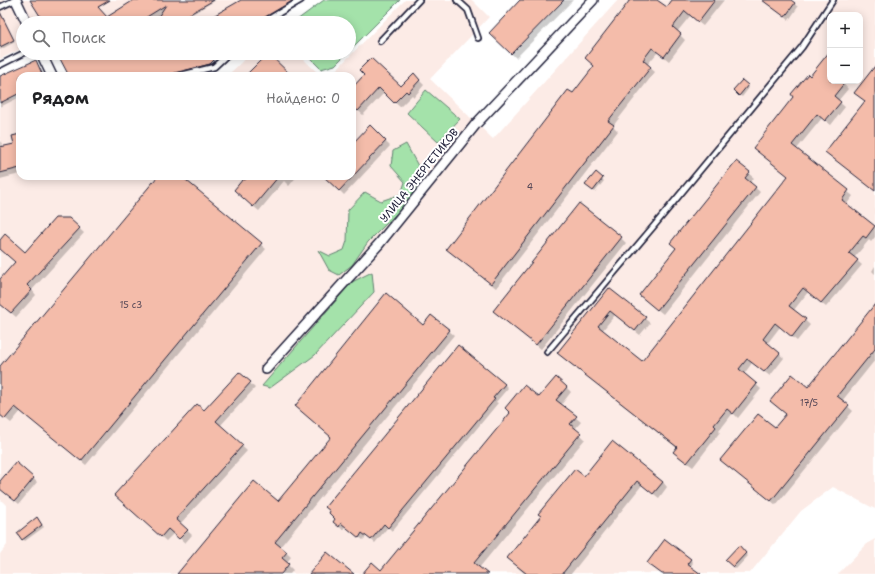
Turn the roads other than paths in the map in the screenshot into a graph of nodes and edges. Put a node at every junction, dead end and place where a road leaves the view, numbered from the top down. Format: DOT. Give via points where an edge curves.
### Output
graph roads {
  1 [pos="15,0"];
  2 [pos="301,0"];
  3 [pos="419,0"];
  4 [pos="457,0"];
  5 [pos="594,0"];
  6 [pos="833,0"];
  7 [pos="0,7"];
  8 [pos="23,16"];
  9 [pos="274,16"];
  10 [pos="478,38"];
  11 [pos="380,41"];
  12 [pos="16,57"];
  13 [pos="45,60"];
  14 [pos="222,60"];
  15 [pos="0,65"];
  16 [pos="50,72"];
  17 [pos="193,72"];
  18 [pos="547,352"];
  19 [pos="266,369"];
  1 -- 7 [label="lane"];
  1 -- 8 [label="street"];
  2 -- 9 [label="lane"];
  3 -- 11 [label="lane"];
  4 -- 10 [label="lane" via="468,10"];
  5 -- 19 [label="street, УЛИЦА ЭНЕРГЕТИКОВ" via="476,124 379,244"];
  6 -- 18 [label="lane" via="802,47"];
  12 -- 15 [label="lane"];
  13 -- 16 [label="street"];
  14 -- 17 [label="lane" via="214,67"];
}
